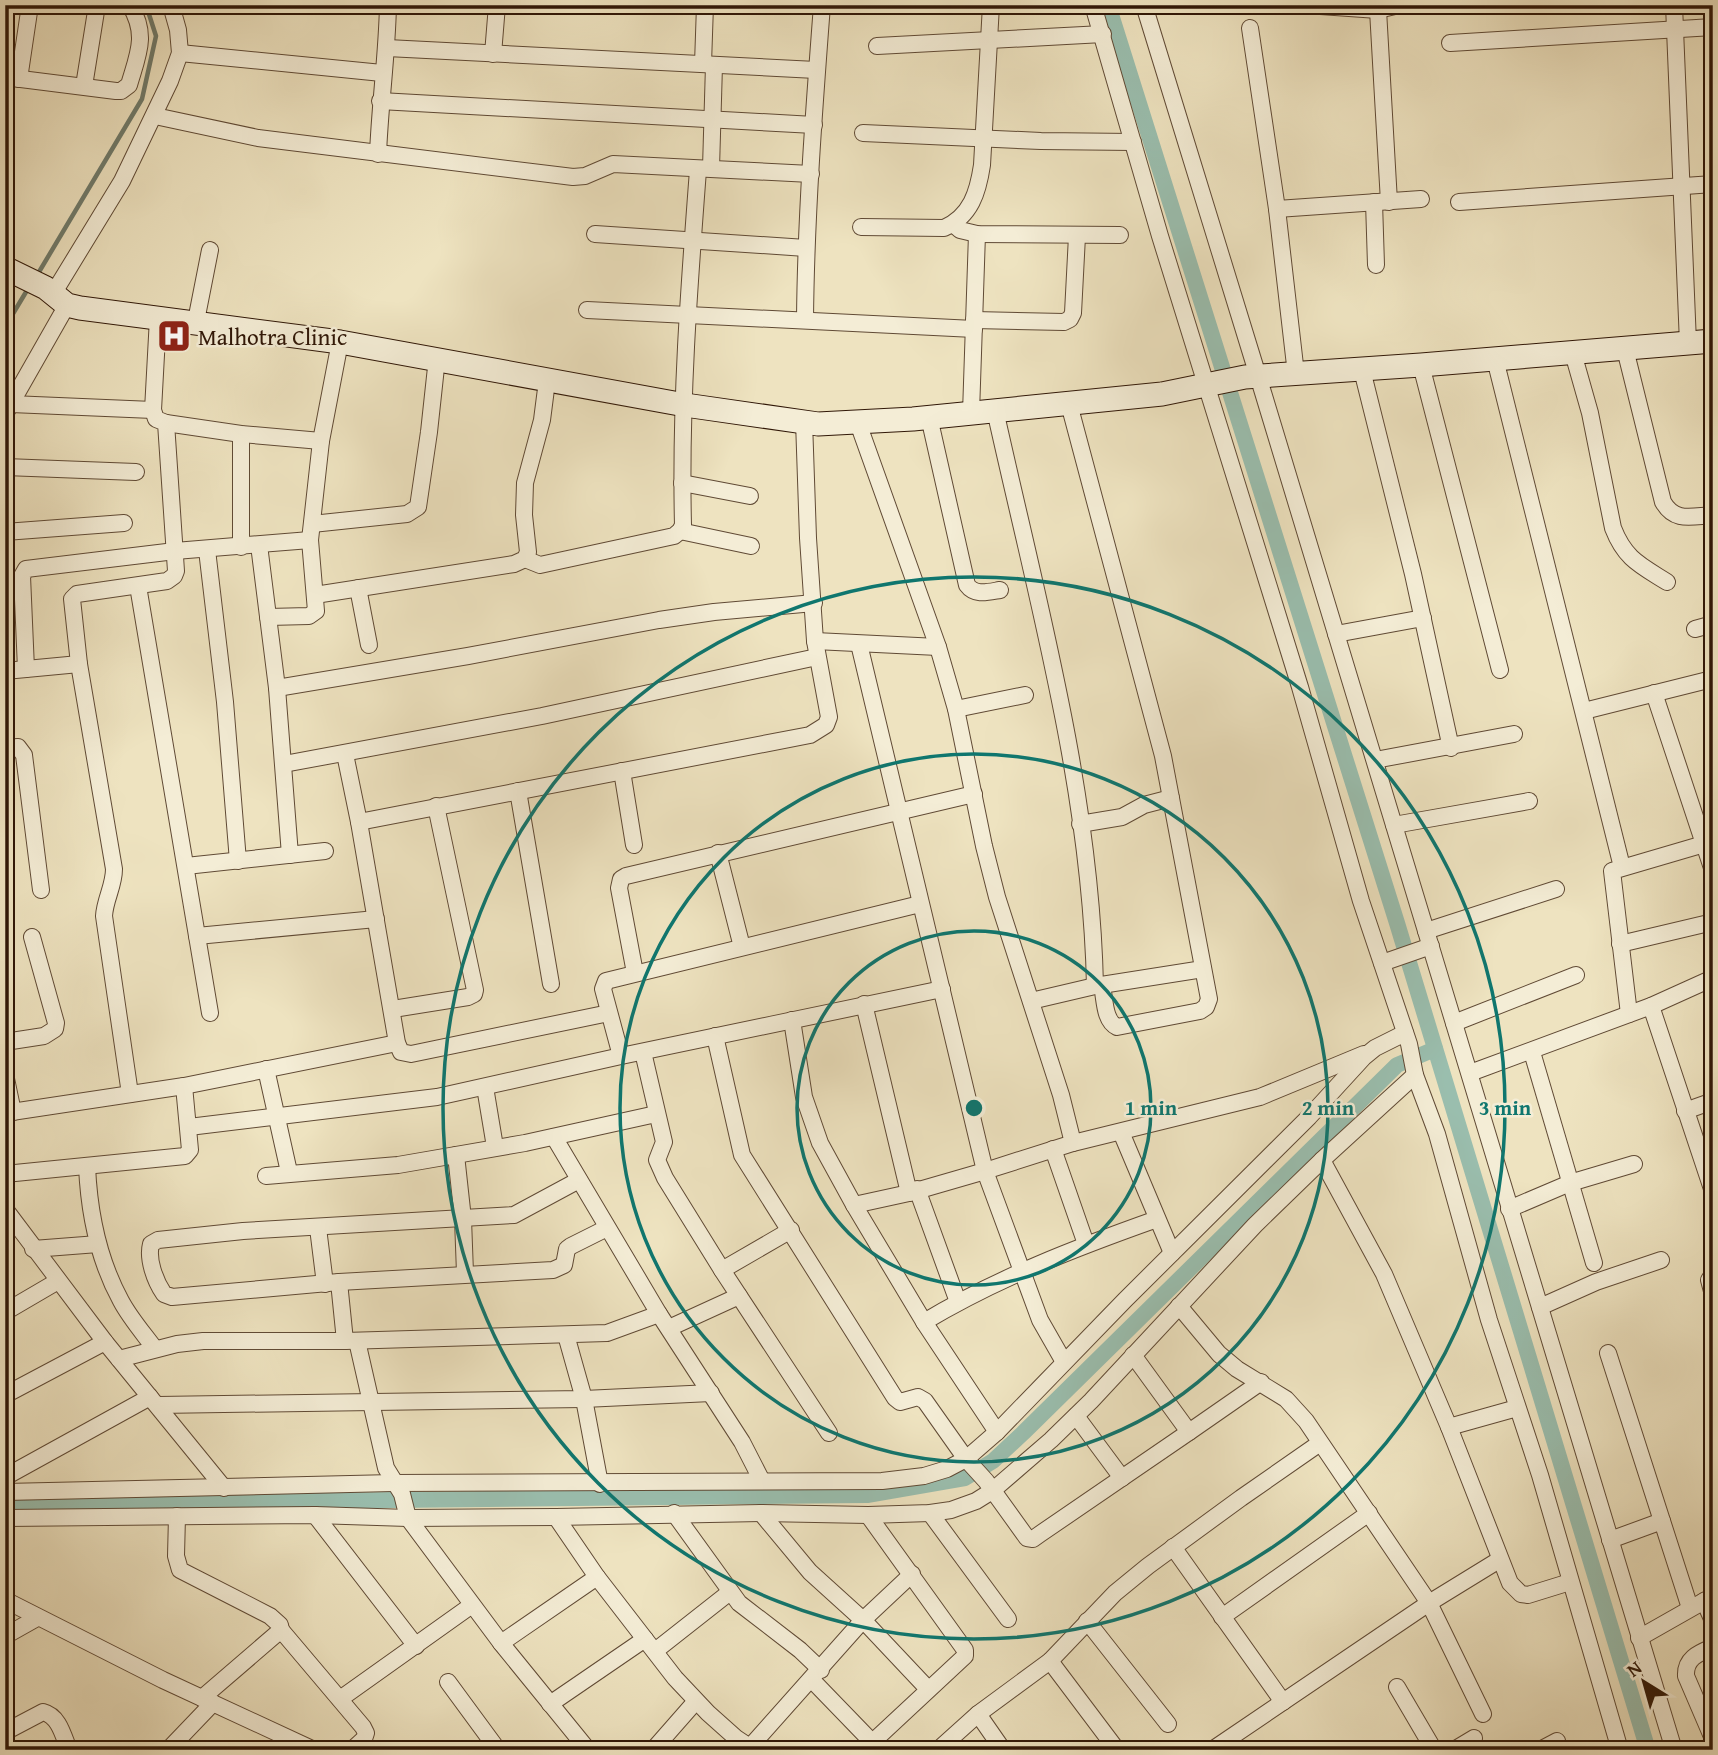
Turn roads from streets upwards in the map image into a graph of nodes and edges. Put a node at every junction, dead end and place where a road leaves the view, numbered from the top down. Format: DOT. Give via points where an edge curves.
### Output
graph roads {
  1 [pos="30,5"];
  2 [pos="97,5"];
  3 [pos="130,5"];
  4 [pos="171,5"];
  5 [pos="388,5"];
  6 [pos="497,5"];
  7 [pos="705,5"];
  8 [pos="822,5"];
  9 [pos="991,5"];
  10 [pos="1093,5"];
  11 [pos="1144,5"];
  12 [pos="1306,5"];
  13 [pos="1399,5"];
  14 [pos="1674,5"];
  15 [pos="1378,10"];
  16 [pos="1713,26"];
  17 [pos="1250,28"];
  18 [pos="1674,30"];
  19 [pos="1103,34"];
  20 [pos="989,40"];
  21 [pos="1450,43"];
  22 [pos="877,46"];
  23 [pos="387,48"];
  24 [pos="180,52"];
  25 [pos="493,54"];
  26 [pos="708,64"];
  27 [pos="816,70"];
  28 [pos="382,73"];
  29 [pos="12,78"];
  30 [pos="84,86"];
  31 [pos="380,101"];
  32 [pos="155,116"];
  33 [pos="713,118"];
  34 [pos="814,125"];
  35 [pos="863,133"];
  36 [pos="982,138"];
  37 [pos="1133,142"];
  38 [pos="378,154"];
  39 [pos="704,169"];
  40 [pos="811,174"];
  41 [pos="1713,184"];
  42 [pos="1681,185"];
  43 [pos="1421,200"];
  44 [pos="1381,202"];
  45 [pos="1459,202"];
  46 [pos="1276,209"];
  47 [pos="953,223"];
  48 [pos="861,227"];
  49 [pos="595,234"];
  50 [pos="977,234"];
  51 [pos="1121,235"];
  52 [pos="1077,236"];
  53 [pos="692,241"];
  54 [pos="806,248"];
  55 [pos="210,250"];
  56 [pos="1376,265"];
  57 [pos="11,273"];
  58 [pos="55,295"];
  59 [pos="587,310"];
  60 [pos="687,316"];
  61 [pos="158,318"];
  62 [pos="805,319"];
  63 [pos="196,321"];
  64 [pos="974,325"];
  65 [pos="1713,341"];
  66 [pos="340,342"];
  67 [pos="1688,343"];
  68 [pos="1625,349"];
  69 [pos="1573,353"];
  70 [pos="437,358"];
  71 [pos="1495,359"];
  72 [pos="1421,365"];
  73 [pos="1362,369"];
  74 [pos="1296,374"];
  75 [pos="1252,377"];
  76 [pos="547,381"];
  77 [pos="1211,385"];
  78 [pos="1069,404"];
  79 [pos="685,405"];
  80 [pos="8,409"];
  81 [pos="153,410"];
  82 [pos="995,410"];
  83 [pos="971,413"];
  84 [pos="929,417"];
  85 [pos="804,421"];
  86 [pos="858,423"];
  87 [pos="166,424"];
  88 [pos="242,434"];
  89 [pos="321,440"];
  90 [pos="5,467"];
  91 [pos="136,472"];
  92 [pos="682,483"];
  93 [pos="750,496"];
  94 [pos="1713,515"];
  95 [pos="124,523"];
  96 [pos="680,531"];
  97 [pos="5,532"];
  98 [pos="311,532"];
  99 [pos="259,545"];
  100 [pos="751,546"];
  101 [pos="241,547"];
  102 [pos="207,550"];
  103 [pos="175,551"];
  104 [pos="525,559"];
  105 [pos="1667,582"];
  106 [pos="138,586"];
  107 [pos="358,589"];
  108 [pos="1000,590"];
  109 [pos="315,595"];
  110 [pos="814,603"];
  111 [pos="268,617"];
  112 [pos="1423,618"];
  113 [pos="1713,624"];
  114 [pos="1696,629"];
  115 [pos="1336,634"];
  116 [pos="859,644"];
  117 [pos="369,645"];
  118 [pos="938,647"];
  119 [pos="816,649"];
  120 [pos="79,664"];
  121 [pos="26,669"];
  122 [pos="1500,670"];
  123 [pos="5,671"];
  124 [pos="1712,679"];
  125 [pos="277,688"];
  126 [pos="1654,693"];
  127 [pos="1025,695"];
  128 [pos="956,709"];
  129 [pos="1584,711"];
  130 [pos="1514,734"];
  131 [pos="5,748"];
  132 [pos="1451,748"];
  133 [pos="345,754"];
  134 [pos="1375,760"];
  135 [pos="284,764"];
  136 [pos="622,771"];
  137 [pos="518,791"];
  138 [pos="974,794"];
  139 [pos="1171,798"];
  140 [pos="1530,801"];
  141 [pos="436,806"];
  142 [pos="898,812"];
  143 [pos="359,822"];
  144 [pos="1080,824"];
  145 [pos="1394,825"];
  146 [pos="1704,844"];
  147 [pos="634,845"];
  148 [pos="325,852"];
  149 [pos="718,853"];
  150 [pos="290,855"];
  151 [pos="238,860"];
  152 [pos="186,866"];
  153 [pos="1622,867"];
  154 [pos="1713,871"];
  155 [pos="1556,889"];
  156 [pos="41,890"];
  157 [pos="920,904"];
  158 [pos="376,919"];
  159 [pos="1713,922"];
  160 [pos="197,936"];
  161 [pos="32,937"];
  162 [pos="1429,938"];
  163 [pos="1620,944"];
  164 [pos="742,947"];
  165 [pos="1388,961"];
  166 [pos="1203,969"];
  167 [pos="635,973"];
  168 [pos="1576,975"];
  169 [pos="1713,978"];
  170 [pos="551,984"];
  171 [pos="1099,986"];
  172 [pos="942,989"];
  173 [pos="1031,1001"];
  174 [pos="864,1004"];
  175 [pos="1651,1006"];
  176 [pos="393,1009"];
  177 [pos="210,1013"];
  178 [pos="609,1013"];
  179 [pos="1629,1014"];
  180 [pos="792,1020"];
  181 [pos="1454,1023"];
  182 [pos="715,1036"];
  183 [pos="5,1042"];
  184 [pos="397,1043"];
  185 [pos="1375,1048"];
  186 [pos="643,1052"];
  187 [pos="1532,1052"];
  188 [pos="1411,1053"];
  189 [pos="621,1056"];
  190 [pos="265,1069"];
  191 [pos="1469,1073"];
  192 [pos="5,1074"];
  193 [pos="184,1086"];
  194 [pos="485,1087"];
  195 [pos="130,1094"];
  196 [pos="1713,1101"];
  197 [pos="1685,1111"];
  198 [pos="9,1112"];
  199 [pos="656,1114"];
  200 [pos="278,1116"];
  201 [pos="189,1127"];
  202 [pos="1121,1132"];
  203 [pos="554,1137"];
  204 [pos="1073,1143"];
  205 [pos="495,1147"];
  206 [pos="1053,1149"];
  207 [pos="456,1155"];
  208 [pos="1322,1160"];
  209 [pos="1634,1164"];
  210 [pos="86,1166"];
  211 [pos="985,1171"];
  212 [pos="289,1172"];
  213 [pos="5,1174"];
  214 [pos="266,1176"];
  215 [pos="579,1180"];
  216 [pos="1570,1183"];
  217 [pos="913,1191"];
  218 [pos="1713,1192"];
  219 [pos="854,1205"];
  220 [pos="5,1209"];
  221 [pos="1509,1209"];
  222 [pos="463,1219"];
  223 [pos="1157,1219"];
  224 [pos="318,1228"];
  225 [pos="607,1228"];
  226 [pos="791,1230"];
  227 [pos="13,1234"];
  228 [pos="98,1244"];
  229 [pos="1086,1244"];
  230 [pos="33,1249"];
  231 [pos="1172,1253"];
  232 [pos="1661,1260"];
  233 [pos="1594,1263"];
  234 [pos="722,1270"];
  235 [pos="465,1273"];
  236 [pos="1022,1273"];
  237 [pos="1713,1274"];
  238 [pos="58,1282"];
  239 [pos="332,1283"];
  240 [pos="1713,1295"];
  241 [pos="739,1296"];
  242 [pos="958,1302"];
  243 [pos="1179,1306"];
  244 [pos="1540,1307"];
  245 [pos="5,1312"];
  246 [pos="659,1314"];
  247 [pos="924,1322"];
  248 [pos="668,1328"];
  249 [pos="566,1335"];
  250 [pos="351,1341"];
  251 [pos="105,1342"];
  252 [pos="155,1349"];
  253 [pos="1608,1353"];
  254 [pos="1133,1355"];
  255 [pos="119,1359"];
  256 [pos="1064,1362"];
  257 [pos="1261,1382"];
  258 [pos="711,1393"];
  259 [pos="5,1395"];
  260 [pos="584,1399"];
  261 [pos="154,1401"];
  262 [pos="371,1403"];
  263 [pos="1517,1408"];
  264 [pos="1076,1416"];
  265 [pos="1449,1427"];
  266 [pos="997,1432"];
  267 [pos="1189,1432"];
  268 [pos="829,1433"];
  269 [pos="1320,1443"];
  270 [pos="970,1463"];
  271 [pos="5,1477"];
  272 [pos="1122,1478"];
  273 [pos="762,1481"];
  274 [pos="600,1484"];
  275 [pos="989,1486"];
  276 [pos="224,1488"];
  277 [pos="5,1492"];
  278 [pos="403,1501"];
  279 [pos="674,1513"];
  280 [pos="761,1513"];
  281 [pos="930,1513"];
  282 [pos="1368,1513"];
  283 [pos="869,1515"];
  284 [pos="177,1516"];
  285 [pos="315,1516"];
  286 [pos="556,1517"];
  287 [pos="5,1518"];
  288 [pos="1662,1521"];
  289 [pos="1610,1539"];
  290 [pos="1173,1547"];
  291 [pos="1499,1560"];
  292 [pos="912,1574"];
  293 [pos="597,1577"];
  294 [pos="1570,1582"];
  295 [pos="730,1592"];
  296 [pos="5,1600"];
  297 [pos="1702,1602"];
  298 [pos="1429,1603"];
  299 [pos="472,1605"];
  300 [pos="1222,1617"];
  301 [pos="37,1618"];
  302 [pos="1009,1619"];
  303 [pos="863,1620"];
  304 [pos="1087,1621"];
  305 [pos="1713,1621"];
  306 [pos="281,1630"];
  307 [pos="5,1636"];
  308 [pos="1639,1638"];
  309 [pos="501,1643"];
  310 [pos="650,1645"];
  311 [pos="416,1646"];
  312 [pos="1713,1647"];
  313 [pos="1051,1661"];
  314 [pos="816,1675"];
  315 [pos="447,1682"];
  316 [pos="1397,1687"];
  317 [pos="928,1689"];
  318 [pos="340,1699"];
  319 [pos="208,1701"];
  320 [pos="696,1701"];
  321 [pos="1283,1702"];
  322 [pos="550,1704"];
  323 [pos="978,1714"];
  324 [pos="1483,1714"];
  325 [pos="1168,1724"];
  326 [pos="5,1731"];
  327 [pos="1474,1738"];
  328 [pos="1713,1739"];
  329 [pos="1557,1741"];
  330 [pos="732,1744"];
  331 [pos="868,1746"];
  332 [pos="752,1749"];
  333 [pos="69,1750"];
  334 [pos="168,1750"];
  335 [pos="314,1750"];
  336 [pos="352,1750"];
  337 [pos="498,1750"];
  338 [pos="588,1750"];
  339 [pos="653,1750"];
  340 [pos="938,1750"];
  341 [pos="1003,1750"];
  342 [pos="1117,1750"];
  343 [pos="1212,1750"];
  344 [pos="1434,1750"];
  345 [pos="1454,1750"];
  346 [pos="1540,1750"];
  347 [pos="1620,1750"];
  348 [pos="1674,1750"];
  1 -- 29 [label="street"];
  2 -- 30 [label="street"];
  3 -- 30 [label="street" via="138,19 141,41 129,85 121,91"];
  4 -- 24 [label="street"];
  5 -- 23 [label="street"];
  6 -- 25 [label="street"];
  7 -- 26 [label="street"];
  8 -- 27 [label="street"];
  9 -- 20 [label="street"];
  10 -- 19 [label="street"];
  11 -- 75 [label="street"];
  12 -- 15 [label="street"];
  13 -- 15 [label="street"];
  14 -- 18 [label="street"];
  15 -- 44 [label="street"];
  16 -- 18 [label="street"];
  17 -- 46 [label="street"];
  18 -- 21 [label="street"];
  18 -- 42 [label="street"];
  19 -- 20 [label="street"];
  19 -- 37 [label="street"];
  20 -- 22 [label="street"];
  20 -- 36 [label="street"];
  23 -- 25 [label="street"];
  23 -- 28 [label="street"];
  24 -- 28 [label="street"];
  24 -- 32 [label="street"];
  25 -- 26 [label="street"];
  26 -- 27 [label="street"];
  26 -- 33 [label="street"];
  27 -- 34 [label="street"];
  28 -- 31 [label="street"];
  29 -- 30 [label="street"];
  31 -- 33 [label="street"];
  31 -- 38 [label="street"];
  32 -- 38 [label="street" via="258,138"];
  32 -- 58 [label="street"];
  33 -- 34 [label="street"];
  33 -- 39 [label="street"];
  34 -- 40 [label="street"];
  35 -- 36 [label="street"];
  36 -- 37 [label="street"];
  36 -- 47 [label="street" via="978,190 964,215"];
  37 -- 77 [label="street"];
  38 -- 39 [label="street" via="573,177 613,164"];
  39 -- 40 [label="street"];
  39 -- 53 [label="street"];
  40 -- 54 [label="street"];
  41 -- 42 [label="street"];
  42 -- 45 [label="street"];
  42 -- 67 [label="street"];
  43 -- 44 [label="street"];
  44 -- 46 [label="street"];
  44 -- 56 [label="street"];
  46 -- 74 [label="street"];
  47 -- 48 [label="street" via="944,228"];
  47 -- 50 [label="street"];
  49 -- 53 [label="street"];
  50 -- 52 [label="street"];
  50 -- 64 [label="street"];
  51 -- 52 [label="street"];
  52 -- 64 [label="street" via="1070,319"];
  53 -- 54 [label="street"];
  53 -- 60 [label="street"];
  54 -- 62 [label="street"];
  55 -- 63 [label="street"];
  57 -- 58 [label="street"];
  58 -- 61 [label="street"];
  58 -- 80 [label="street"];
  59 -- 60 [label="street"];
  60 -- 62 [label="street"];
  60 -- 79 [label="street"];
  61 -- 63 [label="street"];
  61 -- 81 [label="street"];
  62 -- 64 [label="street"];
  63 -- 66 [label="street"];
  64 -- 83 [label="street"];
  65 -- 67 [label="street"];
  66 -- 70 [label="street"];
  66 -- 89 [label="street"];
  67 -- 68 [label="street"];
  68 -- 69 [label="street"];
  68 -- 94 [label="street" via="1668,512 1677,517"];
  69 -- 71 [label="street"];
  69 -- 105 [label="street" via="1618,540 1633,561"];
  70 -- 76 [label="street"];
  70 -- 98 [label="street" via="418,507 407,514"];
  71 -- 72 [label="street"];
  71 -- 129 [label="street"];
  72 -- 73 [label="street"];
  72 -- 122 [label="street"];
  73 -- 74 [label="street"];
  73 -- 112 [label="street"];
  74 -- 75 [label="street"];
  75 -- 77 [label="street"];
  75 -- 115 [label="street"];
  76 -- 79 [label="street"];
  76 -- 104 [label="street" via="525,483"];
  77 -- 78 [label="street"];
  77 -- 165 [label="street" via="1361,901"];
  78 -- 82 [label="street"];
  78 -- 139 [label="street"];
  79 -- 85 [label="street"];
  79 -- 92 [label="street"];
  80 -- 81 [label="street"];
  81 -- 87 [label="street" via="156,419"];
  82 -- 83 [label="street"];
  82 -- 144 [label="street" via="1069,742"];
  83 -- 84 [label="street"];
  84 -- 86 [label="street"];
  84 -- 108 [label="street" via="967,585 977,593"];
  85 -- 86 [label="street"];
  85 -- 110 [label="street"];
  86 -- 118 [label="street"];
  87 -- 88 [label="street"];
  87 -- 103 [label="street"];
  88 -- 89 [label="street"];
  88 -- 101 [label="street"];
  89 -- 98 [label="street"];
  90 -- 91 [label="street"];
  92 -- 93 [label="street"];
  92 -- 96 [label="street"];
  95 -- 97 [label="street"];
  96 -- 100 [label="street"];
  96 -- 104 [label="street" via="540,565"];
  98 -- 99 [label="street"];
  98 -- 109 [label="street"];
  99 -- 101 [label="street"];
  99 -- 111 [label="street"];
  101 -- 102 [label="street"];
  102 -- 103 [label="street"];
  102 -- 151 [label="street"];
  103 -- 106 [label="street" via="174,576"];
  103 -- 121 [label="street" via="26,569 22,576"];
  104 -- 107 [label="street" via="514,565"];
  106 -- 120 [label="street" via="73,596"];
  106 -- 152 [label="street"];
  107 -- 109 [label="street"];
  107 -- 117 [label="street"];
  109 -- 111 [label="street" via="313,614"];
  110 -- 119 [label="street"];
  110 -- 125 [label="street" via="659,620"];
  111 -- 125 [label="street"];
  112 -- 115 [label="street"];
  112 -- 132 [label="street"];
  113 -- 114 [label="street"];
  115 -- 134 [label="street"];
  116 -- 118 [label="street"];
  116 -- 119 [label="street"];
  116 -- 142 [label="street"];
  118 -- 128 [label="street"];
  119 -- 133 [label="street" via="542,716"];
  119 -- 136 [label="street" via="829,717 820,731"];
  120 -- 121 [label="street"];
  120 -- 195 [label="street" via="114,869 104,916"];
  121 -- 123 [label="street"];
  124 -- 126 [label="street"];
  125 -- 135 [label="street"];
  126 -- 129 [label="street"];
  126 -- 146 [label="street"];
  127 -- 128 [label="street"];
  128 -- 138 [label="street"];
  129 -- 153 [label="street"];
  130 -- 132 [label="street"];
  131 -- 156 [label="street" via="18,747 24,755"];
  132 -- 134 [label="street"];
  133 -- 135 [label="street"];
  133 -- 143 [label="street"];
  134 -- 145 [label="street"];
  135 -- 150 [label="street"];
  136 -- 137 [label="street"];
  136 -- 147 [label="street"];
  137 -- 141 [label="street"];
  137 -- 170 [label="street"];
  138 -- 142 [label="street"];
  138 -- 173 [label="street" via="998,897"];
  139 -- 144 [label="street" via="1122,817"];
  139 -- 166 [label="street"];
  140 -- 145 [label="street"];
  141 -- 143 [label="street"];
  141 -- 176 [label="street" via="475,990 468,997"];
  142 -- 149 [label="street"];
  142 -- 157 [label="street"];
  143 -- 158 [label="street"];
  144 -- 171 [label="street"];
  145 -- 162 [label="street"];
  146 -- 153 [label="street"];
  146 -- 154 [label="street"];
  148 -- 150 [label="street"];
  149 -- 164 [label="street"];
  149 -- 167 [label="street" via="621,879"];
  150 -- 151 [label="street"];
  151 -- 152 [label="street"];
  152 -- 160 [label="street"];
  153 -- 163 [label="street" via="1611,875"];
  155 -- 162 [label="street"];
  157 -- 164 [label="street"];
  157 -- 172 [label="street"];
  158 -- 160 [label="street"];
  158 -- 176 [label="street"];
  159 -- 163 [label="street"];
  160 -- 177 [label="street"];
  161 -- 183 [label="street" via="55,1029 44,1037"];
  162 -- 165 [label="street" via="1413,953"];
  162 -- 181 [label="street"];
  163 -- 179 [label="street"];
  164 -- 167 [label="street"];
  165 -- 188 [label="street"];
  166 -- 171 [label="street"];
  166 -- 171 [label="street" via="1209,999 1206,1007 1117,1027 1108,1020"];
  167 -- 178 [label="street" via="603,985"];
  168 -- 181 [label="street"];
  169 -- 175 [label="street"];
  171 -- 173 [label="street"];
  172 -- 174 [label="street"];
  172 -- 211 [label="street"];
  173 -- 204 [label="street"];
  174 -- 180 [label="street"];
  174 -- 217 [label="street"];
  175 -- 179 [label="street"];
  175 -- 197 [label="street"];
  176 -- 184 [label="street"];
  178 -- 184 [label="street" via="411,1054 401,1052"];
  178 -- 189 [label="street"];
  179 -- 187 [label="street"];
  180 -- 182 [label="street"];
  180 -- 219 [label="street" via="808,1113"];
  181 -- 191 [label="street"];
  182 -- 186 [label="street"];
  182 -- 226 [label="street" via="738,1146"];
  184 -- 190 [label="street"];
  185 -- 188 [label="street"];
  185 -- 202 [label="street" via="1260,1097"];
  185 -- 231 [label="street"];
  186 -- 189 [label="street"];
  186 -- 199 [label="street"];
  187 -- 191 [label="street"];
  187 -- 216 [label="street"];
  188 -- 208 [label="street"];
  188 -- 263 [label="street"];
  189 -- 194 [label="street"];
  190 -- 193 [label="street"];
  190 -- 200 [label="street"];
  191 -- 221 [label="street"];
  192 -- 198 [label="street"];
  193 -- 195 [label="street"];
  193 -- 201 [label="street"];
  194 -- 200 [label="street" via="398,1104"];
  194 -- 205 [label="street"];
  195 -- 198 [label="street"];
  196 -- 197 [label="street"];
  197 -- 218 [label="street"];
  199 -- 203 [label="street"];
  199 -- 234 [label="street" via="664,1142 659,1167"];
  200 -- 201 [label="street"];
  200 -- 212 [label="street"];
  201 -- 210 [label="street" via="190,1150 185,1157"];
  202 -- 204 [label="street"];
  202 -- 223 [label="street"];
  203 -- 205 [label="street"];
  203 -- 215 [label="street"];
  204 -- 206 [label="street"];
  205 -- 207 [label="street"];
  206 -- 211 [label="street"];
  206 -- 229 [label="street"];
  207 -- 212 [label="street" via="377,1167"];
  207 -- 222 [label="street"];
  208 -- 243 [label="street"];
  208 -- 265 [label="street" via="1384,1274"];
  209 -- 216 [label="street"];
  210 -- 213 [label="street"];
  210 -- 228 [label="street" via="89,1209"];
  211 -- 217 [label="street"];
  211 -- 236 [label="street"];
  212 -- 214 [label="street"];
  215 -- 222 [label="street" via="514,1215"];
  215 -- 225 [label="street"];
  216 -- 221 [label="street"];
  216 -- 233 [label="street"];
  217 -- 219 [label="street"];
  217 -- 242 [label="street"];
  219 -- 247 [label="street"];
  220 -- 227 [label="street"];
  221 -- 244 [label="street"];
  222 -- 224 [label="street"];
  222 -- 235 [label="street"];
  223 -- 229 [label="street"];
  223 -- 231 [label="street"];
  224 -- 239 [label="street"];
  224 -- 239 [label="street" via="158,1240 150,1251 159,1286 172,1297"];
  225 -- 235 [label="street" via="570,1246 564,1265 553,1270"];
  225 -- 246 [label="street"];
  226 -- 234 [label="street"];
  226 -- 270 [label="street" via="895,1398 905,1402 922,1397"];
  227 -- 230 [label="street"];
  228 -- 230 [label="street"];
  228 -- 252 [label="street" via="121,1301"];
  229 -- 236 [label="street"];
  230 -- 238 [label="street"];
  231 -- 256 [label="street"];
  232 -- 244 [label="street"];
  234 -- 241 [label="street"];
  235 -- 239 [label="street"];
  236 -- 242 [label="street"];
  236 -- 256 [label="street" via="1040,1320"];
  237 -- 240 [label="street" via="1709,1280"];
  238 -- 245 [label="street"];
  238 -- 251 [label="street"];
  239 -- 250 [label="street"];
  241 -- 248 [label="street"];
  241 -- 268 [label="street"];
  242 -- 247 [label="street"];
  243 -- 254 [label="street"];
  243 -- 257 [label="street" via="1219,1354"];
  244 -- 289 [label="street"];
  246 -- 248 [label="street"];
  246 -- 249 [label="street" via="618,1331"];
  247 -- 266 [label="street"];
  248 -- 258 [label="street"];
  249 -- 250 [label="street"];
  249 -- 260 [label="street"];
  250 -- 252 [label="street" via="203,1341"];
  250 -- 262 [label="street"];
  251 -- 255 [label="street"];
  251 -- 259 [label="street"];
  252 -- 255 [label="street"];
  253 -- 288 [label="street"];
  254 -- 264 [label="street"];
  254 -- 267 [label="street"];
  255 -- 261 [label="street"];
  256 -- 266 [label="street"];
  257 -- 267 [label="street"];
  257 -- 269 [label="street" via="1286,1399"];
  258 -- 260 [label="street"];
  258 -- 273 [label="street"];
  260 -- 262 [label="street"];
  260 -- 274 [label="street"];
  261 -- 262 [label="street"];
  261 -- 271 [label="street"];
  261 -- 276 [label="street"];
  262 -- 278 [label="street" via="386,1468"];
  263 -- 265 [label="street"];
  263 -- 294 [label="street"];
  264 -- 272 [label="street"];
  264 -- 275 [label="street"];
  265 -- 291 [label="street"];
  266 -- 270 [label="street"];
  267 -- 272 [label="street"];
  269 -- 282 [label="street"];
  269 -- 290 [label="street"];
  270 -- 273 [label="street" via="924,1476 882,1481"];
  270 -- 275 [label="street"];
  272 -- 275 [label="street" via="1032,1539"];
  273 -- 274 [label="street"];
  274 -- 278 [label="street"];
  275 -- 281 [label="street" via="976,1501"];
  276 -- 277 [label="street"];
  276 -- 278 [label="street"];
  278 -- 285 [label="street"];
  278 -- 286 [label="street"];
  278 -- 299 [label="street"];
  279 -- 280 [label="street"];
  279 -- 286 [label="street"];
  279 -- 295 [label="street"];
  280 -- 283 [label="street"];
  280 -- 303 [label="street" via="810,1572"];
  281 -- 283 [label="street"];
  281 -- 302 [label="street"];
  282 -- 298 [label="street"];
  282 -- 300 [label="street"];
  283 -- 292 [label="street"];
  284 -- 285 [label="street"];
  284 -- 287 [label="street"];
  284 -- 306 [label="street" via="180,1570 270,1616"];
  285 -- 311 [label="street"];
  286 -- 293 [label="street"];
  288 -- 289 [label="street"];
  288 -- 297 [label="street"];
  289 -- 308 [label="street"];
  290 -- 300 [label="street"];
  290 -- 304 [label="street"];
  291 -- 294 [label="street" via="1521,1594"];
  291 -- 298 [label="street"];
  292 -- 303 [label="street"];
  292 -- 317 [label="street" via="965,1650 962,1660"];
  293 -- 309 [label="street"];
  293 -- 310 [label="street"];
  294 -- 347 [label="street"];
  295 -- 310 [label="street"];
  295 -- 314 [label="street" via="751,1614 792,1643"];
  296 -- 301 [label="street"];
  297 -- 305 [label="street"];
  297 -- 308 [label="street"];
  298 -- 321 [label="street"];
  298 -- 324 [label="street"];
  299 -- 309 [label="street"];
  299 -- 311 [label="street"];
  300 -- 321 [label="street"];
  301 -- 307 [label="street"];
  301 -- 319 [label="street"];
  303 -- 314 [label="street"];
  303 -- 317 [label="street"];
  304 -- 313 [label="street"];
  304 -- 325 [label="street"];
  306 -- 318 [label="street"];
  306 -- 319 [label="street"];
  308 -- 348 [label="street"];
  309 -- 322 [label="street"];
  310 -- 320 [label="street"];
  310 -- 322 [label="street"];
  311 -- 318 [label="street"];
  312 -- 328 [label="street" via="1690,1659 1686,1667"];
  313 -- 323 [label="street"];
  313 -- 342 [label="street"];
  314 -- 331 [label="street"];
  314 -- 332 [label="street"];
  315 -- 337 [label="street"];
  316 -- 344 [label="street"];
  317 -- 331 [label="street"];
  318 -- 336 [label="street" via="366,1733"];
  319 -- 334 [label="street"];
  319 -- 335 [label="street"];
  320 -- 330 [label="street"];
  320 -- 339 [label="street"];
  321 -- 343 [label="street"];
  322 -- 338 [label="street"];
  323 -- 340 [label="street"];
  323 -- 341 [label="street"];
  326 -- 333 [label="street" via="43,1712 50,1714"];
  327 -- 345 [label="street"];
  329 -- 346 [label="street"];
  330 -- 332 [label="street"];
}
